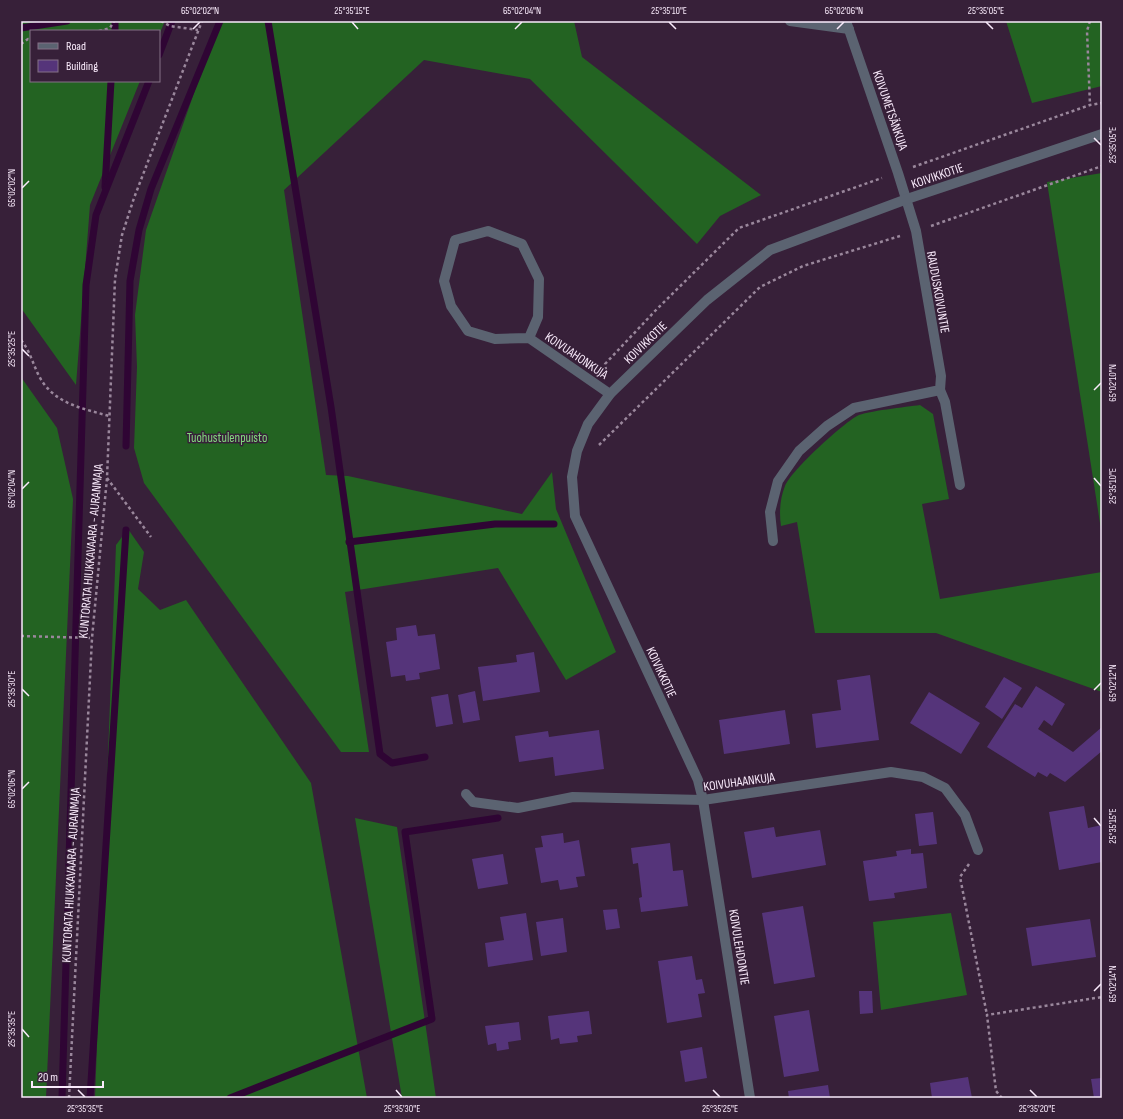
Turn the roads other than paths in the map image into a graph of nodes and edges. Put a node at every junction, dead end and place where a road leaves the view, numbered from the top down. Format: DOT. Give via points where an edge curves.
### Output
graph roads {
  1 [pos="790,21"];
  2 [pos="848,25"];
  3 [pos="1102,134"];
  4 [pos="907,199"];
  5 [pos="529,338"];
  6 [pos="940,390"];
  7 [pos="610,394"];
  8 [pos="960,485"];
  9 [pos="773,541"];
  10 [pos="466,794"];
  11 [pos="703,800"];
  12 [pos="978,850"];
  13 [pos="750,1098"];
  1 -- 2 [label="street, KOIVUMETSÄNKUJA"];
  2 -- 4 [label="street, KOIVUMETSÄNKUJA"];
  3 -- 4 [label="street, KOIVIKKOTIE"];
  4 -- 6 [label="street, RAUDUSKOIVUNTIE" via="916,231 941,376"];
  4 -- 7 [label="street, KOIVIKKOTIE" via="770,250 707,300"];
  5 -- 5 [label="street, KOIVUAHONKUJA" via="538,317 539,279 522,244 488,231 455,240 444,280 451,306 468,331 495,339"];
  5 -- 7 [label="street, KOIVUAHONKUJA"];
  6 -- 8 [label="street, RAUDUSKOIVUNTIE" via="945,402"];
  6 -- 9 [label="street" via="854,408 827,426 799,451 778,481 770,512"];
  7 -- 11 [label="street, KOIVIKKOTIE" via="588,424 576,451 572,477 575,516 698,780"];
  10 -- 11 [label="street, KOIVUHAANKUJA" via="473,802 518,808 573,797"];
  11 -- 12 [label="street, KOIVUHAANKUJA" via="891,772 923,777 945,788 965,815"];
  11 -- 13 [label="street, KOIVULEHDONTIE"];
}
